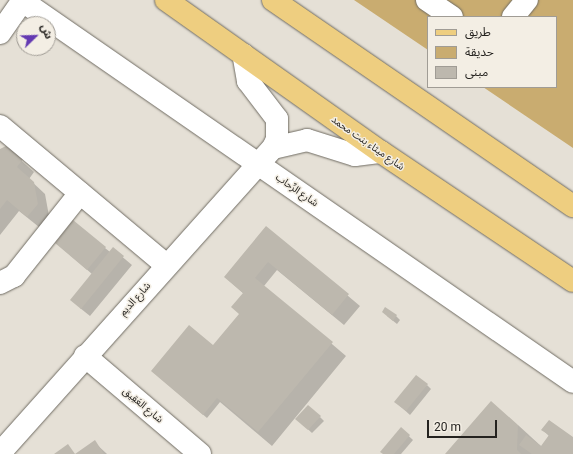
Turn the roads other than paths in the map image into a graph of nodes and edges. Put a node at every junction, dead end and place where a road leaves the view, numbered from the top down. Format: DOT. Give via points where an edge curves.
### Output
graph roads {
  1 [pos="166,0"];
  2 [pos="273,0"];
  3 [pos="427,0"];
  4 [pos="527,0"];
  5 [pos="21,1"];
  6 [pos="451,16"];
  7 [pos="514,16"];
  8 [pos="0,33"];
  9 [pos="243,54"];
  10 [pos="0,126"];
  11 [pos="381,152"];
  12 [pos="266,156"];
  13 [pos="80,193"];
  14 [pos="573,206"];
  15 [pos="166,264"];
  16 [pos="573,281"];
  17 [pos="0,284"];
  18 [pos="85,356"];
  19 [pos="573,382"];
  20 [pos="0,452"];
  21 [pos="200,454"];
  1 -- 9 [label="main road, شارع ميثاء بنت محمد"];
  2 -- 14 [label="main road"];
  3 -- 6 [label="street"];
  4 -- 7 [label="street"];
  5 -- 8 [label="street"];
  5 -- 12 [label="street, شارع الرِّحاب"];
  9 -- 11 [label="main road, شارع ميثاء بنت محمد"];
  9 -- 12 [label="street, شارع الديم" via="248,81 277,120 278,134"];
  10 -- 13 [label="street"];
  11 -- 12 [label="street" via="355,155 307,140"];
  11 -- 16 [label="main road, شارع ميثاء بنت محمد"];
  12 -- 15 [label="street, شارع الديم"];
  12 -- 19 [label="street, شارع الرِّحاب"];
  13 -- 15 [label="street"];
  13 -- 17 [label="street" via="14,276"];
  15 -- 18 [label="street, شارع الديم"];
  18 -- 20 [label="street, شارع الديم"];
  18 -- 21 [label="street, شارع العَقِيق"];
}
